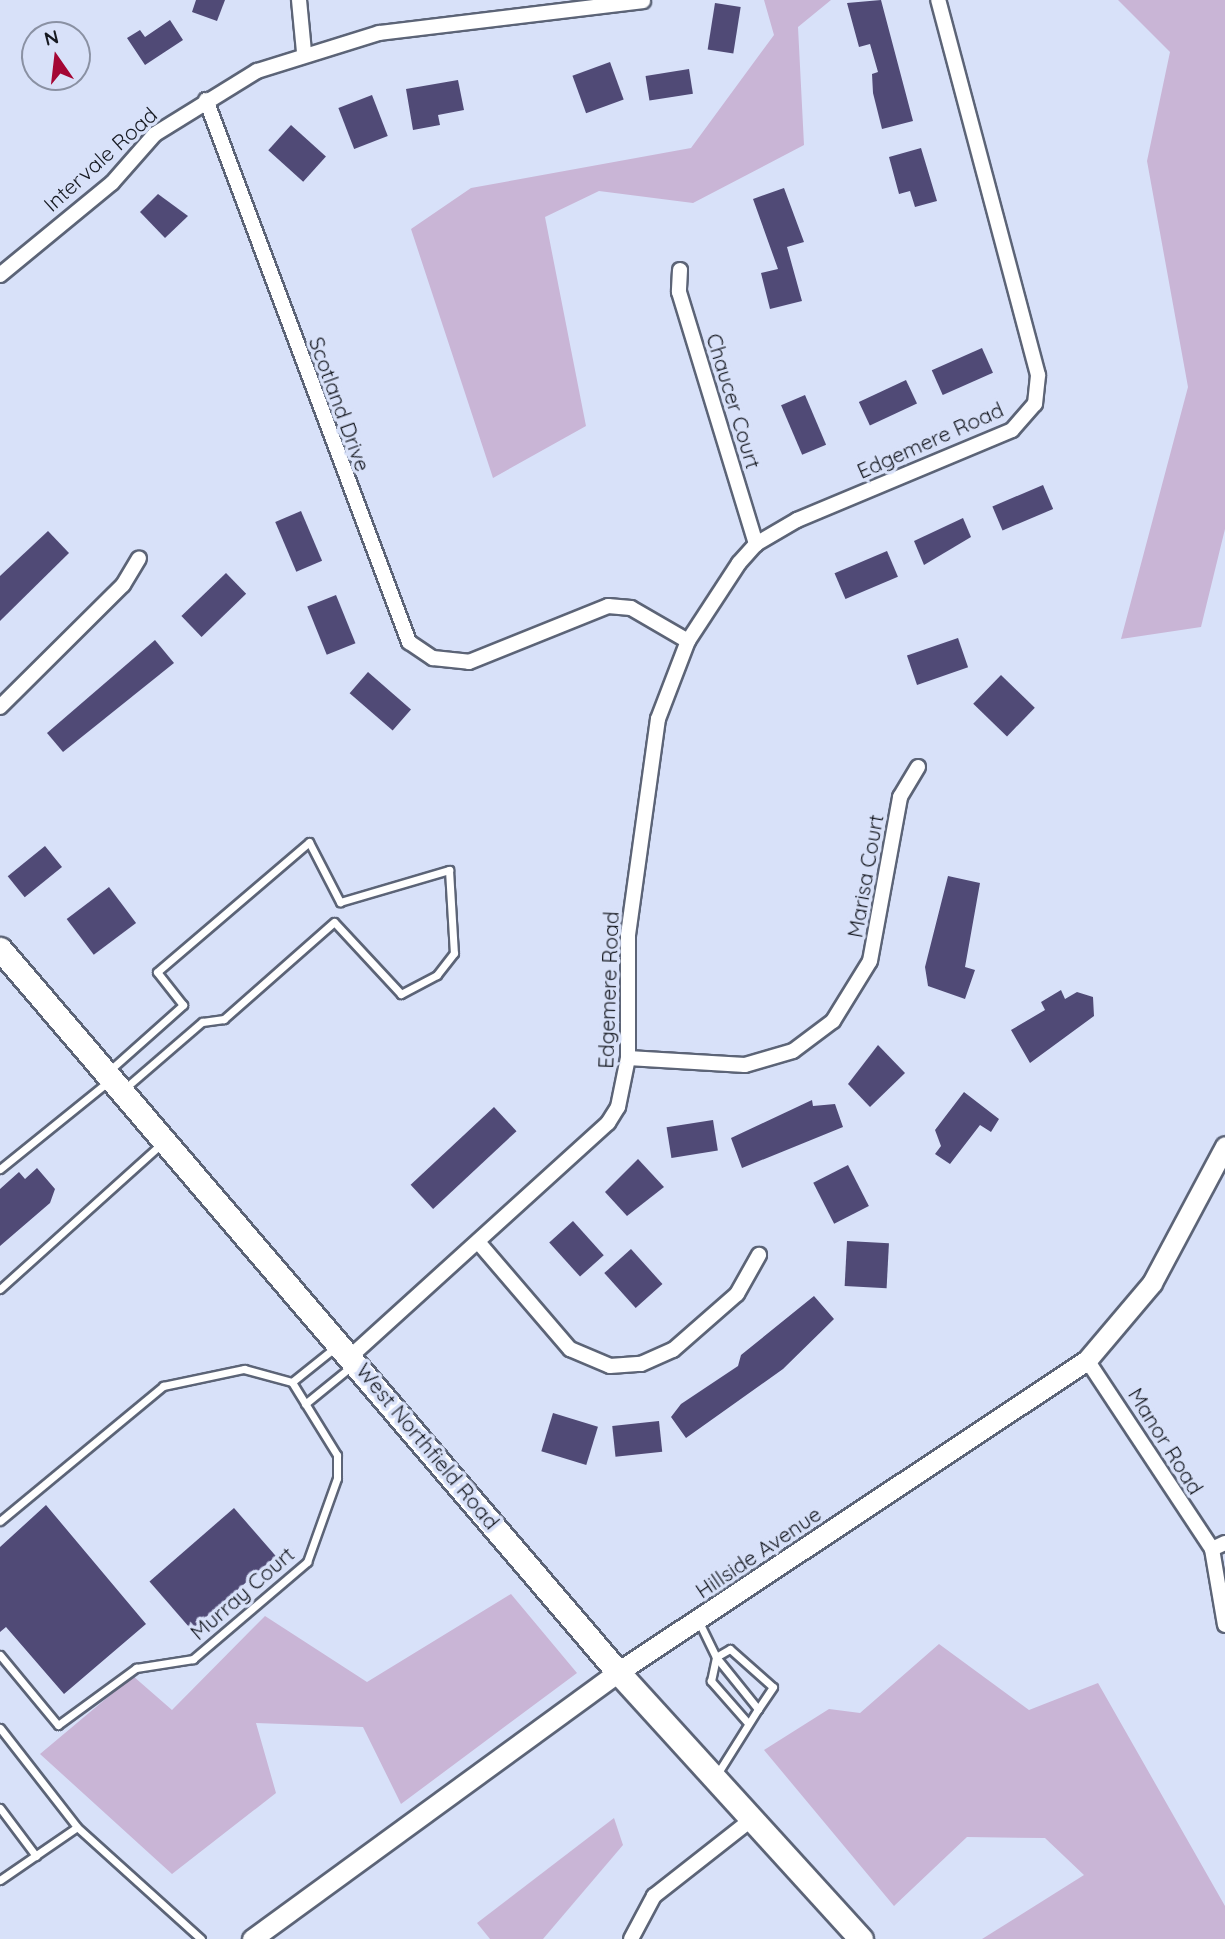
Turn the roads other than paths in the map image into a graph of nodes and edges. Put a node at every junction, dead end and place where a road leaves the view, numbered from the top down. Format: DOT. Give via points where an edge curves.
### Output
graph roads {
  1 [pos="299,0"];
  2 [pos="938,0"];
  3 [pos="643,1"];
  4 [pos="304,52"];
  5 [pos="206,100"];
  6 [pos="680,270"];
  7 [pos="0,275"];
  8 [pos="756,544"];
  9 [pos="139,558"];
  10 [pos="688,641"];
  11 [pos="0,707"];
  12 [pos="919,767"];
  13 [pos="0,949"];
  14 [pos="628,1058"];
  15 [pos="114,1081"];
  16 [pos="165,1140"];
  17 [pos="1225,1146"];
  18 [pos="0,1169"];
  19 [pos="479,1243"];
  20 [pos="759,1255"];
  21 [pos="0,1289"];
  22 [pos="349,1354"];
  23 [pos="1087,1360"];
  24 [pos="292,1382"];
  25 [pos="304,1404"];
  26 [pos="0,1521"];
  27 [pos="1218,1546"];
  28 [pos="697,1619"];
  29 [pos="1225,1625"];
  30 [pos="0,1655"];
  31 [pos="716,1657"];
  32 [pos="618,1672"];
  33 [pos="758,1709"];
  34 [pos="747,1721"];
  35 [pos="0,1728"];
  36 [pos="714,1779"];
  37 [pos="0,1808"];
  38 [pos="751,1820"];
  39 [pos="76,1827"];
  40 [pos="36,1856"];
  41 [pos="0,1880"];
  42 [pos="852,1935"];
  43 [pos="258,1937"];
  44 [pos="201,1939"];
  45 [pos="631,1939"];
  1 -- 4 [label="street"];
  2 -- 8 [label="street, Edgemere Road" via="1038,375 1035,404 1012,430"];
  3 -- 4 [label="street, Intervale Road" via="379,33"];
  4 -- 5 [label="street, Intervale Road"];
  5 -- 7 [label="street, Intervale Road" via="155,134 112,183"];
  5 -- 10 [label="street, Scotland Drive" via="400,631 433,658 486,657 608,606 631,608"];
  6 -- 8 [label="street, Chaucer Court" via="679,292"];
  8 -- 10 [label="street, Edgemere Road"];
  9 -- 11 [label="street" via="123,585"];
  10 -- 14 [label="street, Edgemere Road" via="658,719 647,777 628,935"];
  12 -- 14 [label="street, Marisa Court" via="900,797 870,961 833,1021 793,1051 745,1065"];
  13 -- 15 [label="main road, West Northfield Road"];
  14 -- 19 [label="street, Edgemere Road" via="625,1088 608,1123"];
  15 -- 15 [label="lane" via="202,1022 223,1019 334,922 401,994 438,975 454,953 449,870 340,902 309,842 157,972 183,1005"];
  15 -- 16 [label="main road, West Northfield Road"];
  15 -- 18 [label="lane"];
  16 -- 21 [label="lane"];
  16 -- 22 [label="main road, West Northfield Road"];
  17 -- 23 [label="street, Hillside Avenue" via="1152,1283"];
  19 -- 20 [label="street" via="570,1349 610,1366 641,1364 673,1350 737,1294"];
  19 -- 22 [label="street, Edgemere Road"];
  22 -- 24 [label="lane"];
  22 -- 25 [label="lane"];
  22 -- 32 [label="main road, West Northfield Road"];
  23 -- 27 [label="street, Manor Road"];
  23 -- 28 [label="street, Hillside Avenue"];
  24 -- 25 [label="lane"];
  24 -- 26 [label="lane" via="244,1368 163,1386"];
  25 -- 30 [label="lane, Murray Court" via="337,1455 337,1478 307,1562 192,1659 135,1668 58,1725"];
  27 -- 29 [label="street, Manor Road"];
  28 -- 31 [label="lane"];
  28 -- 32 [label="street, Hillside Avenue"];
  31 -- 33 [label="lane"];
  31 -- 33 [label="lane" via="730,1650 773,1687"];
  31 -- 34 [label="lane" via="711,1681"];
  32 -- 36 [label="main road, West Northfield Road"];
  32 -- 43 [label="street, Hillside Avenue"];
  33 -- 34 [label="lane"];
  34 -- 36 [label="lane"];
  35 -- 39 [label="lane"];
  36 -- 38 [label="main road, West Northfield Road"];
  37 -- 40 [label="lane"];
  38 -- 42 [label="main road, West Northfield Road"];
  38 -- 45 [label="street" via="654,1896"];
  39 -- 40 [label="lane"];
  39 -- 44 [label="lane"];
  40 -- 41 [label="lane"];
}
